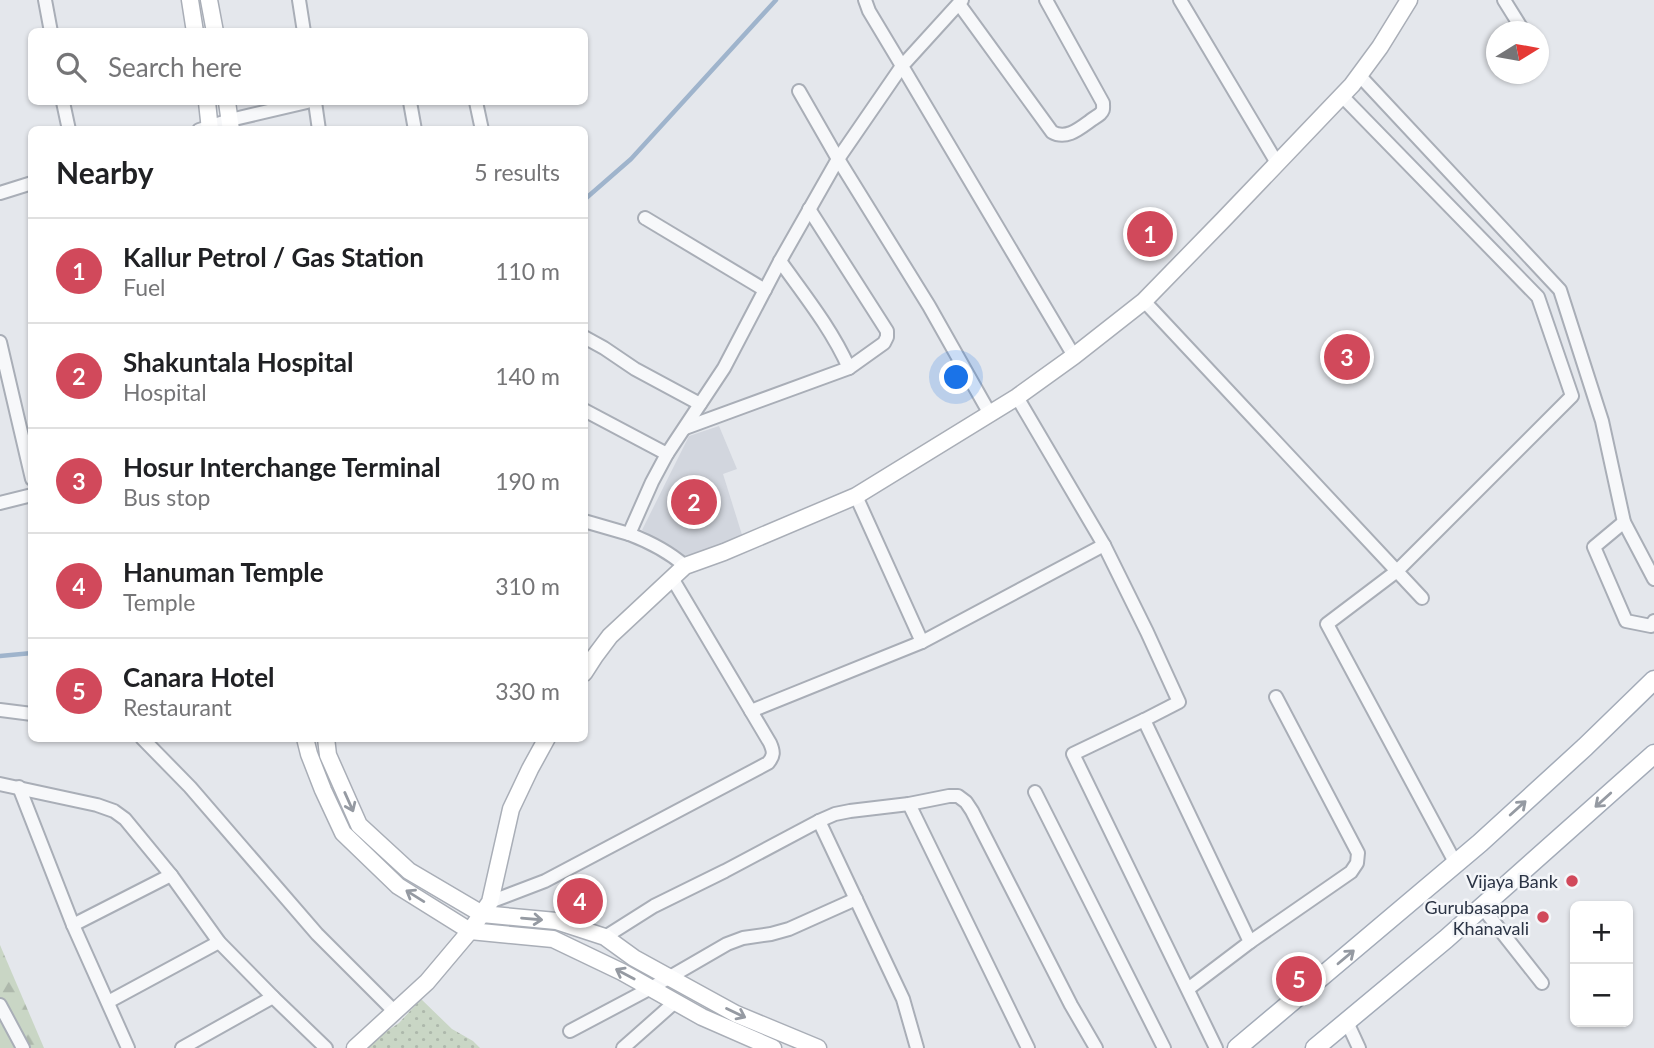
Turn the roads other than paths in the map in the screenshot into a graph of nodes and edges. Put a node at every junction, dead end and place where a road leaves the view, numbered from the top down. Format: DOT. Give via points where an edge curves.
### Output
graph roads {
  1 [pos="45,0"];
  2 [pos="190,0"];
  3 [pos="209,0"];
  4 [pos="299,0"];
  5 [pos="865,0"];
  6 [pos="1046,0"];
  7 [pos="1180,0"];
  8 [pos="1409,0"];
  9 [pos="1504,0"];
  10 [pos="961,2"];
  11 [pos="1517,21"];
  12 [pos="50,28"];
  13 [pos="194,28"];
  14 [pos="214,28"];
  15 [pos="303,28"];
  16 [pos="902,66"];
  17 [pos="1359,75"];
  18 [pos="799,91"];
  19 [pos="1342,96"];
  20 [pos="64,105"];
  21 [pos="207,105"];
  22 [pos="228,105"];
  23 [pos="297,105"];
  24 [pos="316,105"];
  25 [pos="411,105"];
  26 [pos="477,105"];
  27 [pos="231,125"];
  28 [pos="67,126"];
  29 [pos="206,126"];
  30 [pos="319,126"];
  31 [pos="414,126"];
  32 [pos="481,126"];
  33 [pos="838,159"];
  34 [pos="1277,163"];
  35 [pos="28,184"];
  36 [pos="0,193"];
  37 [pos="809,209"];
  38 [pos="645,218"];
  39 [pos="780,261"];
  40 [pos="765,290"];
  41 [pos="1143,301"];
  42 [pos="588,339"];
  43 [pos="0,342"];
  44 [pos="1074,356"];
  45 [pos="849,368"];
  46 [pos="1017,397"];
  47 [pos="700,404"];
  48 [pos="588,412"];
  49 [pos="990,414"];
  50 [pos="685,428"];
  51 [pos="667,454"];
  52 [pos="28,462"];
  53 [pos="28,496"];
  54 [pos="856,496"];
  55 [pos="0,503"];
  56 [pos="588,522"];
  57 [pos="1624,522"];
  58 [pos="629,534"];
  59 [pos="1104,545"];
  60 [pos="685,566"];
  61 [pos="1396,571"];
  62 [pos="671,578"];
  63 [pos="1654,579"];
  64 [pos="1422,598"];
  65 [pos="1654,621"];
  66 [pos="922,642"];
  67 [pos="588,667"];
  68 [pos="1654,680"];
  69 [pos="1276,697"];
  70 [pos="0,710"];
  71 [pos="751,711"];
  72 [pos="28,714"];
  73 [pos="1144,720"];
  74 [pos="146,742"];
  75 [pos="306,742"];
  76 [pos="326,742"];
  77 [pos="545,742"];
  78 [pos="1654,754"];
  79 [pos="328,755"];
  80 [pos="311,760"];
  81 [pos="0,784"];
  82 [pos="19,787"];
  83 [pos="1035,792"];
  84 [pos="909,804"];
  85 [pos="820,821"];
  86 [pos="1456,864"];
  87 [pos="171,875"];
  88 [pos="856,899"];
  89 [pos="1482,907"];
  90 [pos="486,908"];
  91 [pos="73,925"];
  92 [pos="470,931"];
  93 [pos="605,937"];
  94 [pos="219,942"];
  95 [pos="1250,942"];
  96 [pos="669,977"];
  97 [pos="1542,983"];
  98 [pos="650,988"];
  99 [pos="1188,989"];
  100 [pos="273,997"];
  101 [pos="108,1002"];
  102 [pos="675,1002"];
  103 [pos="0,1005"];
  104 [pos="395,1012"];
  105 [pos="1347,1022"];
  106 [pos="570,1031"];
  107 [pos="23,1048"];
  108 [pos="128,1048"];
  109 [pos="182,1048"];
  110 [pos="326,1048"];
  111 [pos="355,1048"];
  112 [pos="623,1048"];
  113 [pos="773,1048"];
  114 [pos="818,1048"];
  115 [pos="917,1048"];
  116 [pos="1028,1048"];
  117 [pos="1096,1048"];
  118 [pos="1164,1048"];
  119 [pos="1216,1048"];
  120 [pos="1237,1048"];
  121 [pos="1315,1048"];
  122 [pos="1359,1048"];
  1 -- 12 [label="street"];
  2 -- 13 [label="main road"];
  3 -- 14 [label="main road"];
  4 -- 15 [label="street"];
  5 -- 16 [label="street"];
  6 -- 10 [label="street" via="1103,103 1100,115 1065,135 1052,132"];
  7 -- 34 [label="street"];
  8 -- 17 [label="main road"];
  9 -- 11 [label="street"];
  10 -- 16 [label="street"];
  16 -- 33 [label="street"];
  16 -- 44 [label="street"];
  17 -- 19 [label="main road"];
  17 -- 57 [label="street" via="1560,290 1602,421"];
  18 -- 33 [label="street"];
  19 -- 34 [label="main road"];
  19 -- 61 [label="street" via="1538,297 1572,396"];
  20 -- 28 [label="street"];
  21 -- 29 [label="main road"];
  22 -- 27 [label="main road"];
  23 -- 27 [label="street"];
  24 -- 30 [label="street"];
  25 -- 31 [label="street"];
  26 -- 32 [label="street"];
  33 -- 37 [label="street"];
  33 -- 49 [label="street"];
  34 -- 41 [label="main road"];
  35 -- 36 [label="street"];
  37 -- 39 [label="street"];
  37 -- 45 [label="street" via="887,331 884,343"];
  38 -- 40 [label="street"];
  39 -- 40 [label="street"];
  39 -- 45 [label="street" via="830,331"];
  40 -- 47 [label="street"];
  41 -- 44 [label="main road"];
  41 -- 61 [label="street"];
  42 -- 47 [label="street"];
  43 -- 52 [label="street"];
  44 -- 46 [label="main road"];
  45 -- 50 [label="street"];
  46 -- 49 [label="main road"];
  46 -- 59 [label="street"];
  47 -- 50 [label="street"];
  48 -- 51 [label="street"];
  49 -- 54 [label="main road"];
  50 -- 51 [label="street"];
  51 -- 58 [label="street"];
  53 -- 55 [label="street"];
  54 -- 60 [label="main road"];
  54 -- 66 [label="street"];
  56 -- 58 [label="street"];
  57 -- 63 [label="street"];
  57 -- 65 [label="street" via="1594,547 1626,621 1651,626"];
  58 -- 60 [label="street"];
  59 -- 66 [label="street"];
  59 -- 73 [label="street" via="1179,702"];
  60 -- 62 [label="main road"];
  61 -- 64 [label="street"];
  61 -- 86 [label="street" via="1327,624"];
  62 -- 67 [label="main road" via="610,636"];
  62 -- 71 [label="street"];
  66 -- 71 [label="street"];
  86 -- 68 [label="main road, one-way"];
  69 -- 95 [label="street" via="1358,853 1357,863 1352,872"];
  70 -- 72 [label="street"];
  71 -- 90 [label="street" via="774,751 768,763"];
  73 -- 95 [label="street"];
  73 -- 99 [label="street" via="1073,754"];
  74 -- 104 [label="street" via="317,934"];
  75 -- 80 [label="main road"];
  76 -- 79 [label="main road"];
  77 -- 90 [label="main road" via="512,809"];
  78 -- 89 [label="main road, one-way"];
  79 -- 80 [label="main road"];
  79 -- 90 [label="main road, one-way" via="359,825 409,871"];
  92 -- 80 [label="main road, one-way" via="398,886 343,834"];
  81 -- 82 [label="street"];
  82 -- 87 [label="street" via="114,811"];
  82 -- 91 [label="street"];
  83 -- 118 [label="street"];
  84 -- 85 [label="street" via="849,811"];
  84 -- 116 [label="street"];
  84 -- 117 [label="street" via="949,796 966,802"];
  85 -- 88 [label="street"];
  85 -- 93 [label="street" via="653,906"];
  120 -- 86 [label="main road, one-way"];
  87 -- 91 [label="street"];
  87 -- 94 [label="street"];
  88 -- 96 [label="street" via="789,929 727,944"];
  88 -- 115 [label="street" via="903,999"];
  89 -- 97 [label="street"];
  89 -- 105 [label="main road"];
  90 -- 92 [label="main road"];
  90 -- 93 [label="main road, one-way" via="556,921"];
  91 -- 101 [label="street"];
  98 -- 92 [label="main road, one-way" via="553,939"];
  92 -- 104 [label="main road"];
  93 -- 96 [label="main road"];
  94 -- 100 [label="street"];
  94 -- 101 [label="street"];
  95 -- 99 [label="street"];
  96 -- 98 [label="street"];
  96 -- 114 [label="main road, one-way" via="736,1014"];
  98 -- 102 [label="main road"];
  98 -- 106 [label="street"];
  99 -- 119 [label="street"];
  100 -- 109 [label="street"];
  100 -- 110 [label="street"];
  101 -- 108 [label="street"];
  102 -- 112 [label="street"];
  102 -- 113 [label="main road"];
  103 -- 107 [label="street"];
  104 -- 111 [label="main road"];
  105 -- 121 [label="main road"];
  105 -- 122 [label="street"];
}
